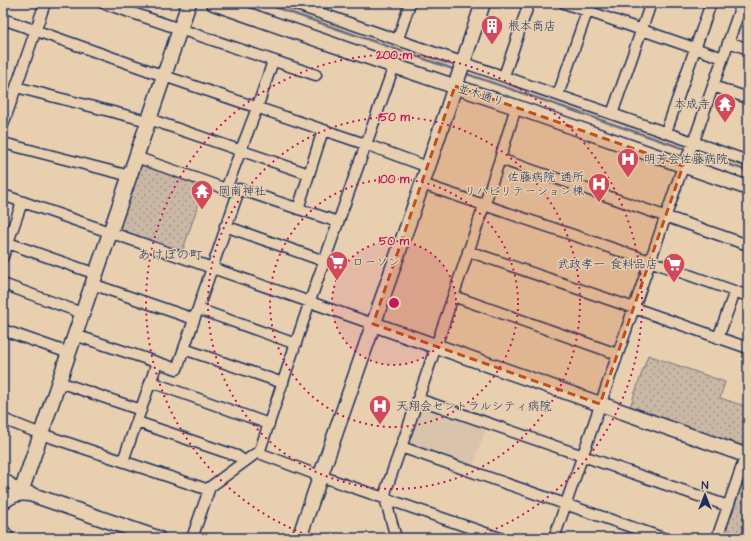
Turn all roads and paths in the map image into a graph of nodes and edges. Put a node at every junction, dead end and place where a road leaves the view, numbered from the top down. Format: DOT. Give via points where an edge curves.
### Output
graph roads {
  1 [pos="46,3"];
  2 [pos="103,3"];
  3 [pos="189,3"];
  4 [pos="213,3"];
  5 [pos="291,3"];
  6 [pos="410,3"];
  7 [pos="483,3"];
  8 [pos="529,3"];
  9 [pos="564,3"];
  10 [pos="651,3"];
  11 [pos="712,3"];
  12 [pos="742,3"];
  13 [pos="314,7"];
  14 [pos="588,7"];
  15 [pos="3,19"];
  16 [pos="180,29"];
  17 [pos="641,30"];
  18 [pos="36,31"];
  19 [pos="398,40"];
  20 [pos="729,42"];
  21 [pos="696,48"];
  22 [pos="748,49"];
  23 [pos="723,58"];
  24 [pos="273,61"];
  25 [pos="394,66"];
  26 [pos="460,73"];
  27 [pos="316,75"];
  28 [pos="164,76"];
  29 [pos="504,76"];
  30 [pos="16,86"];
  31 [pos="713,86"];
  32 [pos="558,95"];
  33 [pos="748,98"];
  34 [pos="516,107"];
  35 [pos="257,108"];
  36 [pos="612,114"];
  37 [pos="149,120"];
  38 [pos="3,125"];
  39 [pos="323,130"];
  40 [pos="666,132"];
  41 [pos="3,143"];
  42 [pos="365,144"];
  43 [pos="241,150"];
  44 [pos="689,152"];
  45 [pos="136,157"];
  46 [pos="500,159"];
  47 [pos="748,161"];
  48 [pos="428,167"];
  49 [pos="309,174"];
  50 [pos="130,176"];
  51 [pos="422,184"];
  52 [pos="748,188"];
  53 [pos="226,189"];
  54 [pos="238,193"];
  55 [pos="3,195"];
  56 [pos="22,202"];
  57 [pos="484,205"];
  58 [pos="298,208"];
  59 [pos="665,216"];
  60 [pos="338,222"];
  61 [pos="225,226"];
  62 [pos="110,232"];
  63 [pos="8,243"];
  64 [pos="748,245"];
  65 [pos="468,251"];
  66 [pos="3,257"];
  67 [pos="324,261"];
  68 [pos="650,261"];
  69 [pos="212,267"];
  70 [pos="94,279"];
  71 [pos="3,284"];
  72 [pos="735,292"];
  73 [pos="452,296"];
  74 [pos="748,296"];
  75 [pos="310,301"];
  76 [pos="634,308"];
  77 [pos="198,309"];
  78 [pos="82,313"];
  79 [pos="194,319"];
  80 [pos="373,324"];
  81 [pos="3,330"];
  82 [pos="75,335"];
  83 [pos="718,338"];
  84 [pos="296,344"];
  85 [pos="436,346"];
  86 [pos="748,348"];
  87 [pos="184,349"];
  88 [pos="69,353"];
  89 [pos="617,354"];
  90 [pos="157,363"];
  91 [pos="59,382"];
  92 [pos="151,382"];
  93 [pos="283,383"];
  94 [pos="418,399"];
  95 [pos="600,404"];
  96 [pos="141,410"];
  97 [pos="3,420"];
  98 [pos="137,422"];
  99 [pos="269,424"];
  100 [pos="41,434"];
  101 [pos="401,447"];
  102 [pos="259,453"];
  103 [pos="747,453"];
  104 [pos="582,455"];
  105 [pos="244,461"];
  106 [pos="123,462"];
  107 [pos="320,476"];
  108 [pos="3,479"];
  109 [pos="209,490"];
  110 [pos="21,492"];
  111 [pos="384,498"];
  112 [pos="3,502"];
  113 [pos="566,504"];
  114 [pos="728,506"];
  115 [pos="3,529"];
  116 [pos="9,538"];
  117 [pos="158,538"];
  118 [pos="192,538"];
  119 [pos="299,538"];
  120 [pos="396,538"];
  121 [pos="500,538"];
  122 [pos="554,538"];
  123 [pos="664,538"];
  124 [pos="717,538"];
  1 -- 18 [label="street"];
  2 -- 16 [label="street"];
  3 -- 16 [label="street"];
  4 -- 25 [label="street, 並木通り"];
  5 -- 13 [label="street"];
  6 -- 19 [label="street"];
  7 -- 26 [label="street"];
  8 -- 29 [label="street"];
  9 -- 14 [label="street"];
  10 -- 17 [label="street"];
  11 -- 21 [label="street"];
  12 -- 20 [label="street"];
  13 -- 19 [label="street"];
  14 -- 17 [label="street"];
  14 -- 32 [label="street"];
  15 -- 18 [label="street"];
  16 -- 24 [label="street"];
  16 -- 28 [label="street"];
  17 -- 21 [label="street"];
  17 -- 36 [label="street"];
  18 -- 28 [label="street"];
  18 -- 30 [label="street"];
  19 -- 26 [label="street"];
  20 -- 22 [label="street"];
  20 -- 23 [label="street"];
  21 -- 23 [label="street"];
  21 -- 40 [label="street"];
  23 -- 31 [label="street"];
  24 -- 27 [label="street"];
  24 -- 35 [label="street"];
  25 -- 26 [label="street, 並木通り"];
  25 -- 42 [label="street"];
  26 -- 29 [label="street"];
  26 -- 34 [label="street, 並木通り"];
  26 -- 48 [label="street"];
  28 -- 35 [label="street"];
  28 -- 37 [label="street"];
  29 -- 32 [label="street"];
  30 -- 37 [label="street"];
  30 -- 38 [label="street"];
  31 -- 33 [label="street"];
  31 -- 44 [label="street"];
  32 -- 36 [label="street"];
  34 -- 44 [label="street, 並木通り"];
  34 -- 46 [label="street"];
  35 -- 39 [label="street"];
  35 -- 43 [label="street"];
  36 -- 40 [label="street"];
  37 -- 43 [label="street"];
  37 -- 45 [label="street"];
  39 -- 42 [label="street"];
  39 -- 49 [label="street"];
  40 -- 44 [label="street"];
  41 -- 50 [label="street"];
  42 -- 48 [label="street"];
  42 -- 60 [label="street"];
  43 -- 49 [label="street"];
  43 -- 53 [label="street"];
  44 -- 47 [label="street"];
  44 -- 52 [label="street, 並木通り"];
  44 -- 59 [label="street"];
  45 -- 50 [label="street"];
  45 -- 53 [label="street"];
  46 -- 57 [label="street"];
  46 -- 59 [label="street"];
  48 -- 51 [label="street"];
  49 -- 58 [label="street"];
  50 -- 62 [label="street"];
  51 -- 57 [label="street"];
  51 -- 80 [label="street"];
  53 -- 54 [label="street"];
  54 -- 58 [label="street" via="239,189"];
  54 -- 61 [label="street"];
  55 -- 56 [label="street"];
  56 -- 62 [label="street"];
  56 -- 63 [label="street"];
  57 -- 65 [label="street"];
  57 -- 68 [label="street"];
  58 -- 60 [label="street"];
  59 -- 64 [label="street"];
  59 -- 68 [label="street"];
  60 -- 67 [label="street"];
  61 -- 67 [label="street"];
  61 -- 69 [label="street"];
  62 -- 69 [label="street"];
  62 -- 70 [label="street"];
  63 -- 66 [label="street"];
  63 -- 70 [label="street"];
  65 -- 73 [label="street"];
  65 -- 76 [label="street"];
  67 -- 75 [label="street"];
  68 -- 72 [label="street"];
  68 -- 76 [label="street"];
  69 -- 75 [label="street"];
  69 -- 77 [label="street"];
  70 -- 78 [label="street"];
  70 -- 79 [label="street"];
  71 -- 78 [label="street"];
  72 -- 74 [label="street"];
  72 -- 83 [label="street"];
  73 -- 85 [label="street"];
  73 -- 89 [label="street"];
  75 -- 80 [label="street"];
  75 -- 84 [label="street"];
  76 -- 83 [label="street"];
  76 -- 89 [label="street"];
  77 -- 79 [label="street"];
  77 -- 84 [label="street"];
  78 -- 82 [label="street"];
  79 -- 87 [label="street"];
  80 -- 85 [label="street"];
  80 -- 107 [label="street"];
  81 -- 88 [label="street"];
  82 -- 88 [label="street"];
  82 -- 90 [label="street"];
  83 -- 86 [label="street"];
  84 -- 93 [label="street"];
  85 -- 94 [label="street"];
  85 -- 95 [label="street"];
  87 -- 90 [label="street" via="177,369"];
  87 -- 93 [label="street"];
  88 -- 91 [label="street"];
  89 -- 95 [label="street"];
  90 -- 92 [label="street"];
  91 -- 96 [label="street"];
  91 -- 100 [label="street"];
  92 -- 96 [label="street"];
  92 -- 99 [label="street"];
  93 -- 99 [label="street"];
  94 -- 101 [label="street"];
  94 -- 104 [label="street"];
  95 -- 103 [label="street"];
  95 -- 104 [label="street"];
  96 -- 98 [label="street"];
  97 -- 100 [label="street"];
  98 -- 105 [label="street" via="237,456"];
  98 -- 106 [label="street"];
  99 -- 102 [label="street"];
  100 -- 106 [label="street"];
  100 -- 110 [label="street"];
  101 -- 111 [label="street"];
  101 -- 113 [label="street"];
  102 -- 105 [label="street"];
  102 -- 107 [label="street"];
  103 -- 114 [label="street"];
  104 -- 113 [label="street"];
  104 -- 114 [label="street"];
  105 -- 109 [label="street" via="210,486"];
  106 -- 109 [label="street"];
  107 -- 111 [label="street"];
  107 -- 119 [label="street"];
  108 -- 110 [label="street"];
  109 -- 118 [label="street"];
  110 -- 112 [label="street"];
  110 -- 117 [label="street"];
  111 -- 120 [label="street"];
  111 -- 121 [label="street"];
  113 -- 122 [label="street"];
  113 -- 123 [label="street"];
  114 -- 124 [label="street"];
  115 -- 116 [label="street"];
}
